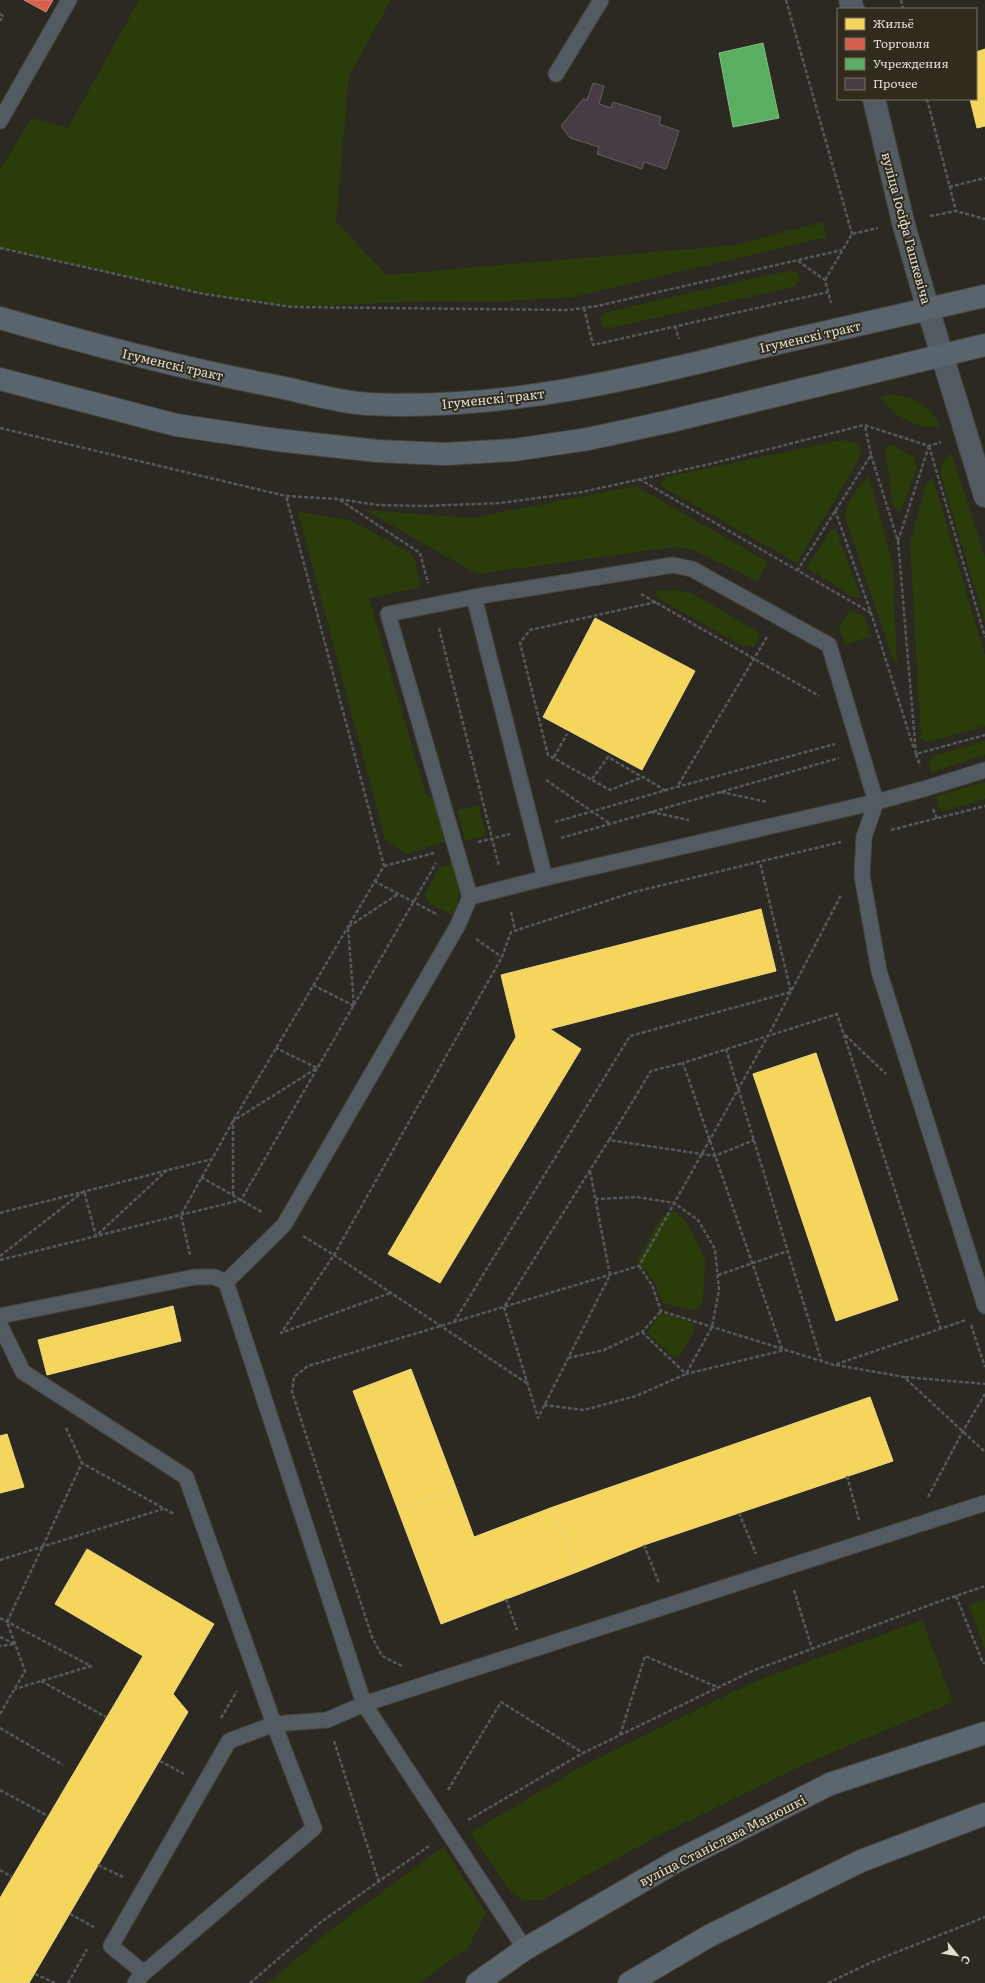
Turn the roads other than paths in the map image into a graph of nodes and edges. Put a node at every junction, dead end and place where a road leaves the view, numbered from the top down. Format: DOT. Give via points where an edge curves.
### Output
graph roads {
  1 [pos="69,0"];
  2 [pos="601,0"];
  3 [pos="556,74"];
  4 [pos="874,100"];
  5 [pos="0,121"];
  6 [pos="985,296"];
  7 [pos="928,309"];
  8 [pos="0,318"];
  9 [pos="985,345"];
  10 [pos="942,356"];
  11 [pos="0,379"];
  12 [pos="985,496"];
  13 [pos="474,597"];
  14 [pos="985,770"];
  15 [pos="876,802"];
  16 [pos="545,878"];
  17 [pos="470,897"];
  18 [pos="226,1282"];
  19 [pos="985,1306"];
  20 [pos="0,1316"];
  21 [pos="0,1325"];
  22 [pos="985,1503"];
  23 [pos="364,1704"];
  24 [pos="274,1724"];
  25 [pos="985,1733"];
  26 [pos="985,1814"];
  27 [pos="525,1949"];
  28 [pos="139,1978"];
  29 [pos="477,1983"];
  30 [pos="629,1983"];
  1 -- 5 [label="lane"];
  2 -- 3 [label="lane"];
  4 -- 7 [label="street, вуліца Іосіфа Гашкевіча" via="903,222"];
  6 -- 7 [label="main road, Ігуменскі тракт"];
  7 -- 8 [label="main road, Ігуменскі тракт" via="685,366 574,389 500,400 430,405 366,404 268,385 168,364"];
  7 -- 10 [label="street, вуліца Іосіфа Гашкевіча"];
  9 -- 10 [label="main road"];
  10 -- 11 [label="main road" via="671,422 588,439 514,450 445,454 377,452 176,425"];
  10 -- 12 [label="street, вуліца Іосіфа Гашкевіча"];
  13 -- 15 [label="lane" via="673,565 692,569 829,645"];
  13 -- 16 [label="lane"];
  13 -- 17 [label="lane" via="388,614"];
  14 -- 15 [label="lane"];
  15 -- 16 [label="lane"];
  15 -- 19 [label="lane" via="864,837 862,876 879,971"];
  16 -- 17 [label="lane"];
  17 -- 18 [label="lane" via="458,925 284,1225"];
  18 -- 20 [label="lane" via="214,1277 195,1277"];
  18 -- 23 [label="lane"];
  21 -- 24 [label="lane" via="23,1372 186,1478"];
  22 -- 23 [label="lane"];
  23 -- 24 [label="lane" via="327,1720"];
  23 -- 27 [label="lane"];
  24 -- 28 [label="lane" via="229,1741 111,1946"];
  24 -- 28 [label="lane" via="314,1828"];
  25 -- 27 [label="main road, вуліца Станіслава Манюшкі" via="830,1784 675,1862"];
  26 -- 30 [label="main road" via="862,1861 709,1936"];
  27 -- 29 [label="main road, вуліца Станіслава Манюшкі"];
}
